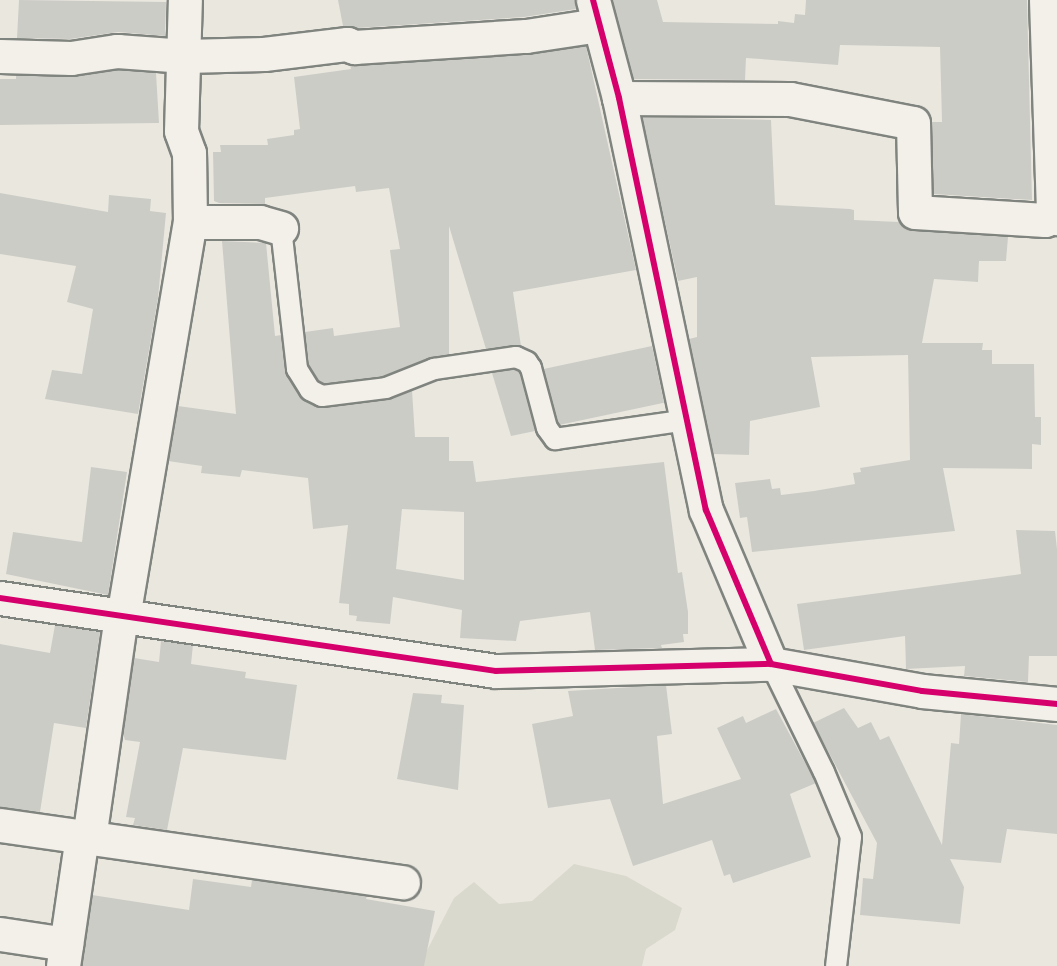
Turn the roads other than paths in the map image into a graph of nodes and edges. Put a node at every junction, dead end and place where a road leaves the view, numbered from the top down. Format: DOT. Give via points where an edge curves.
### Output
graph roads {
  1 [pos="185,0"];
  2 [pos="1046,0"];
  3 [pos="596,12"];
  4 [pos="0,56"];
  5 [pos="185,56"];
  6 [pos="619,98"];
  7 [pos="1055,216"];
  8 [pos="190,222"];
  9 [pos="281,228"];
  10 [pos="687,420"];
  11 [pos="0,598"];
  12 [pos="122,617"];
  13 [pos="771,664"];
  14 [pos="1057,704"];
  15 [pos="0,825"];
  16 [pos="85,837"];
  17 [pos="403,882"];
  18 [pos="0,934"];
  19 [pos="64,955"];
  20 [pos="836,966"];
  1 -- 5 [label="street"];
  2 -- 7 [label="street"];
  3 -- 5 [label="street" via="526,36"];
  3 -- 6 [label="street"];
  4 -- 5 [label="street" via="71,58 117,51"];
  5 -- 8 [label="street" via="181,131 189,153"];
  6 -- 7 [label="street" via="790,99 913,123 915,212 1045,220"];
  6 -- 10 [label="street"];
  8 -- 9 [label="street" via="260,222"];
  8 -- 12 [label="street"];
  9 -- 10 [label="lane" via="297,369 310,390 322,396 386,388 434,369 516,357 531,368 547,428 555,440"];
  10 -- 13 [label="street" via="706,510"];
  11 -- 12 [label="street"];
  12 -- 13 [label="street" via="496,671"];
  12 -- 16 [label="street"];
  13 -- 14 [label="street" via="922,691"];
  13 -- 20 [label="lane" via="851,837"];
  15 -- 16 [label="street"];
  16 -- 17 [label="street"];
  16 -- 19 [label="street"];
  18 -- 19 [label="street"];
}
